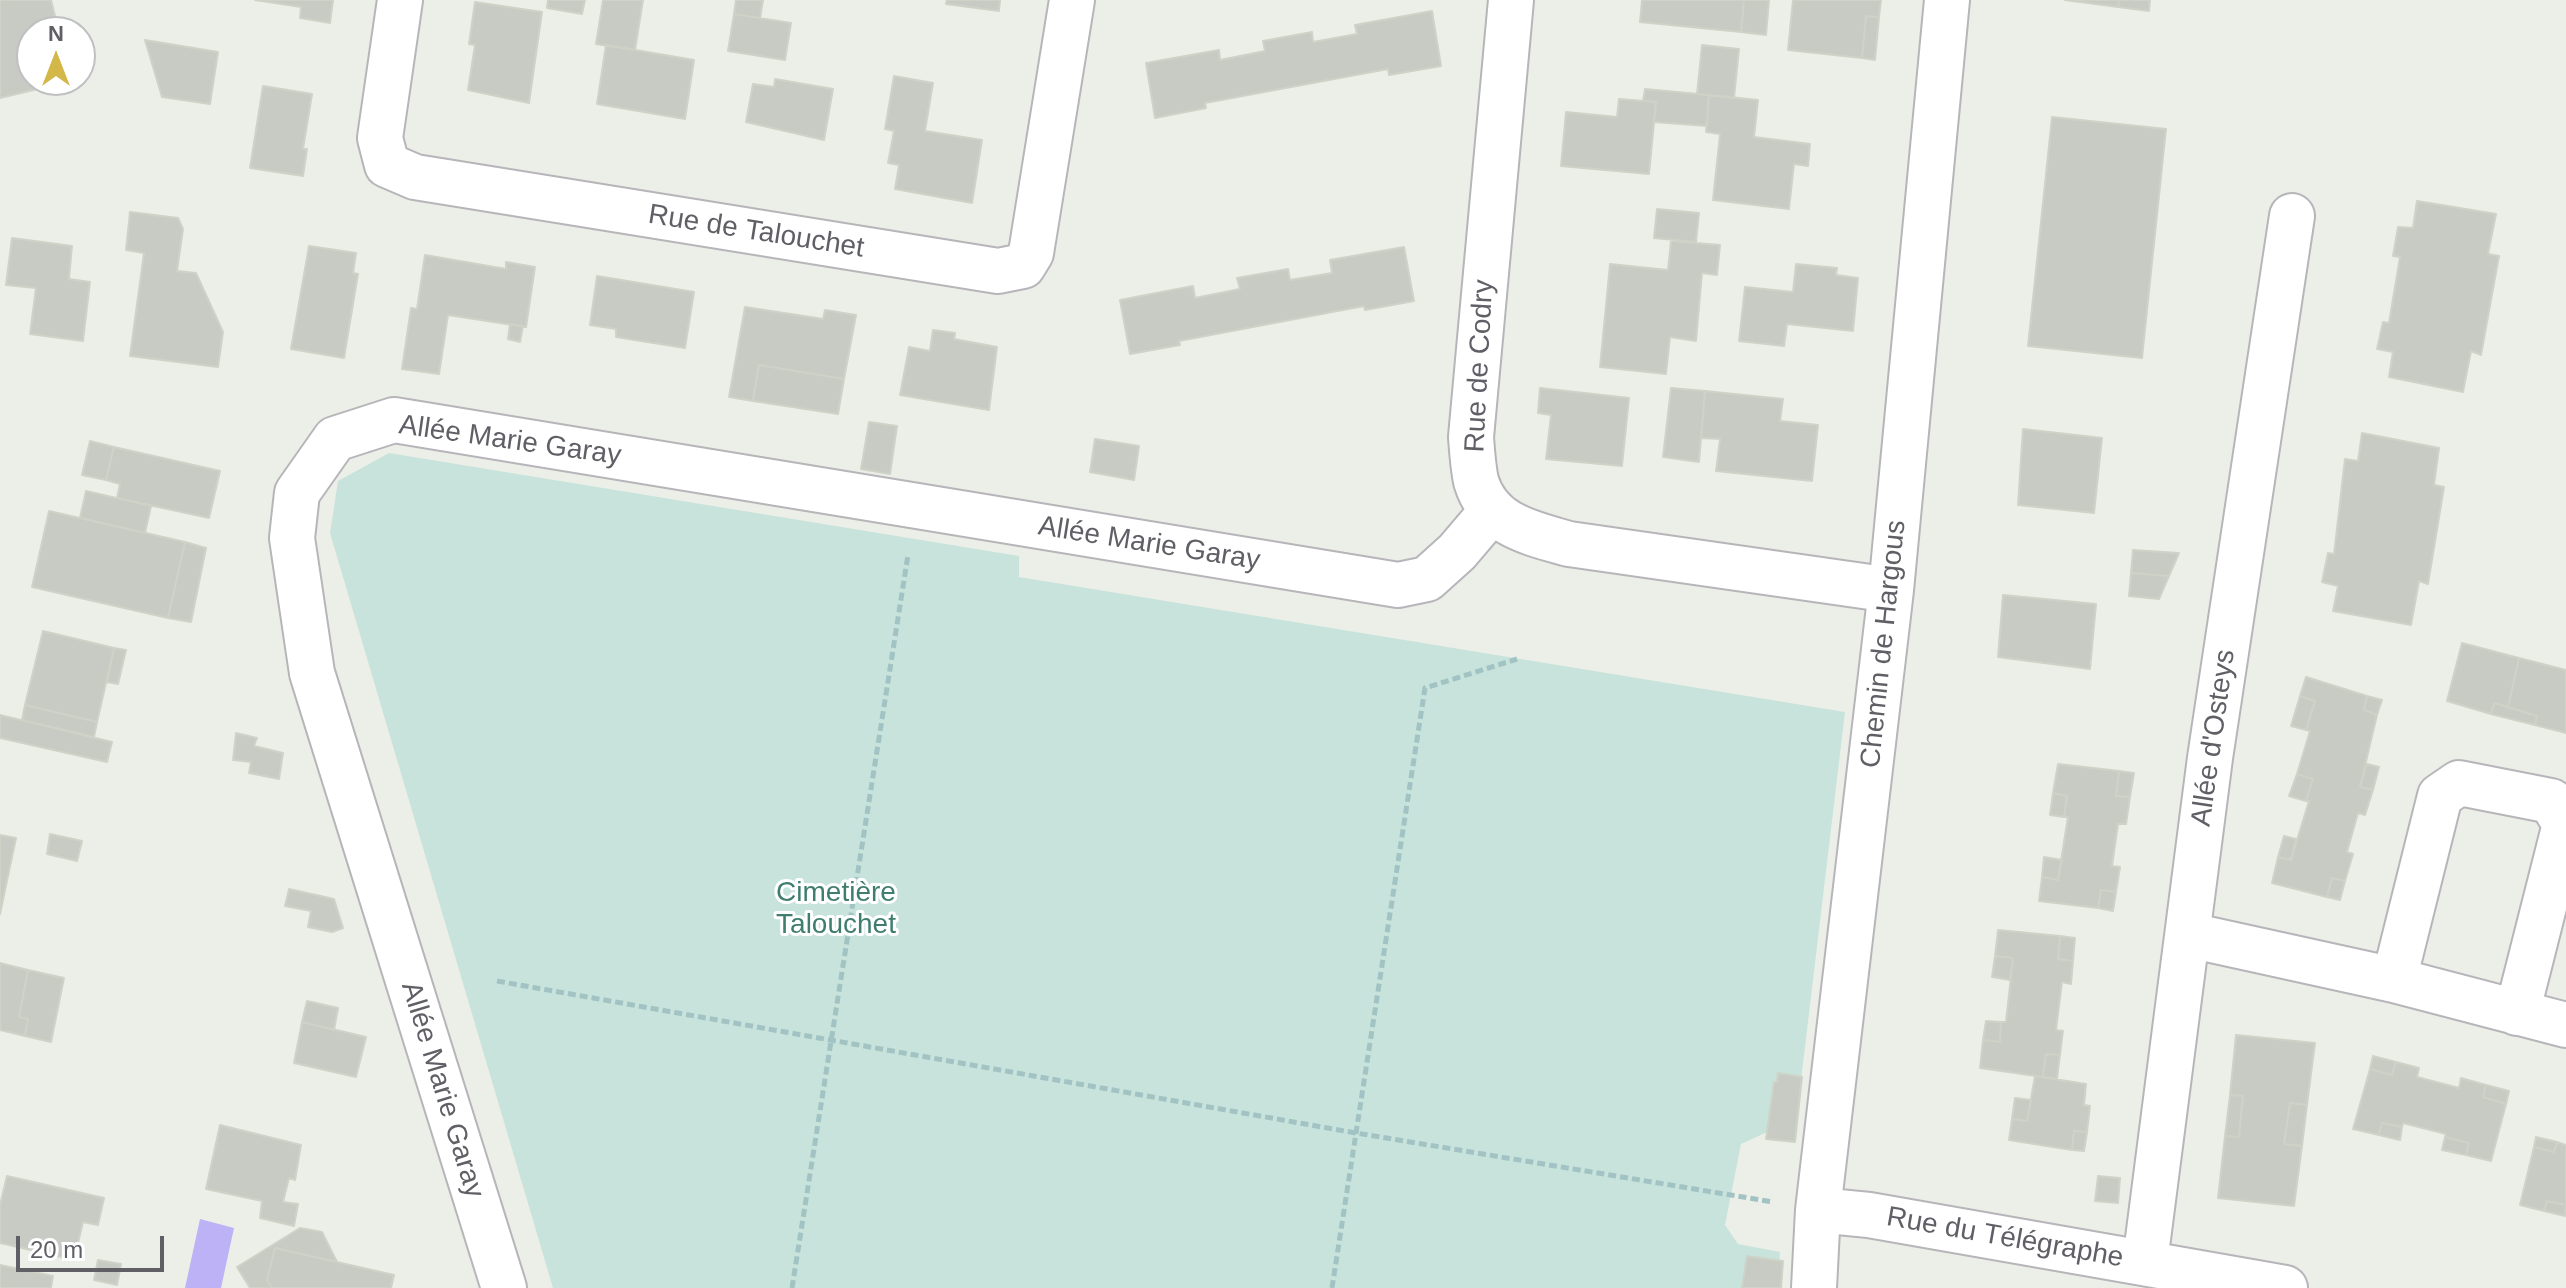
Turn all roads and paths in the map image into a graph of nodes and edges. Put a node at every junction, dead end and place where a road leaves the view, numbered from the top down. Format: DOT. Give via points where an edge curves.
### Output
graph roads {
  1 [pos="400,0"];
  2 [pos="1072,0"];
  3 [pos="1511,0"];
  4 [pos="1947,0"];
  5 [pos="2292,216"];
  6 [pos="1491,512"];
  7 [pos="908,555"];
  8 [pos="1891,590"];
  9 [pos="1517,659"];
  10 [pos="2189,935"];
  11 [pos="2394,980"];
  12 [pos="497,981"];
  13 [pos="2517,1013"];
  14 [pos="2566,1025"];
  15 [pos="831,1040"];
  16 [pos="1356,1133"];
  17 [pos="1818,1210"];
  18 [pos="2145,1262"];
  19 [pos="504,1288"];
  20 [pos="792,1288"];
  21 [pos="1332,1288"];
  22 [pos="1814,1288"];
  23 [pos="2285,1288"];
  1 -- 2 [label="street, Rue de Talouchet" via="380,138 387,165 415,177 998,271 1023,266 1031,253"];
  3 -- 6 [label="street, Rue de Codry" via="1471,437 1477,481"];
  4 -- 8 [label="street, Chemin de Hargous"];
  5 -- 10 [label="street, Allée d'Osteys" via="2212,742"];
  6 -- 8 [label="street" via="1518,529 1569,544"];
  6 -- 19 [label="street, Allée Marie Garay" via="1427,579 1398,585 394,420 335,439 297,493 292,538 312,673"];
  7 -- 15 [label="path"];
  8 -- 17 [label="street, Chemin de Hargous"];
  9 -- 16 [label="path" via="1425,688"];
  10 -- 11 [label="street"];
  10 -- 18 [label="street, Allée d'Osteys"];
  11 -- 13 [label="street"];
  11 -- 13 [label="street" via="2440,796 2459,783 2551,801 2565,824"];
  12 -- 15 [label="path"];
  13 -- 14 [label="street"];
  15 -- 16 [label="path"];
  15 -- 20 [label="path"];
  16 -- 17 [label="path"];
  16 -- 21 [label="path"];
  17 -- 18 [label="street, Rue du Télégraphe"];
  17 -- 22 [label="street, Chemin de Hargous"];
  18 -- 23 [label="street, Rue du Télégraphe"];
}
